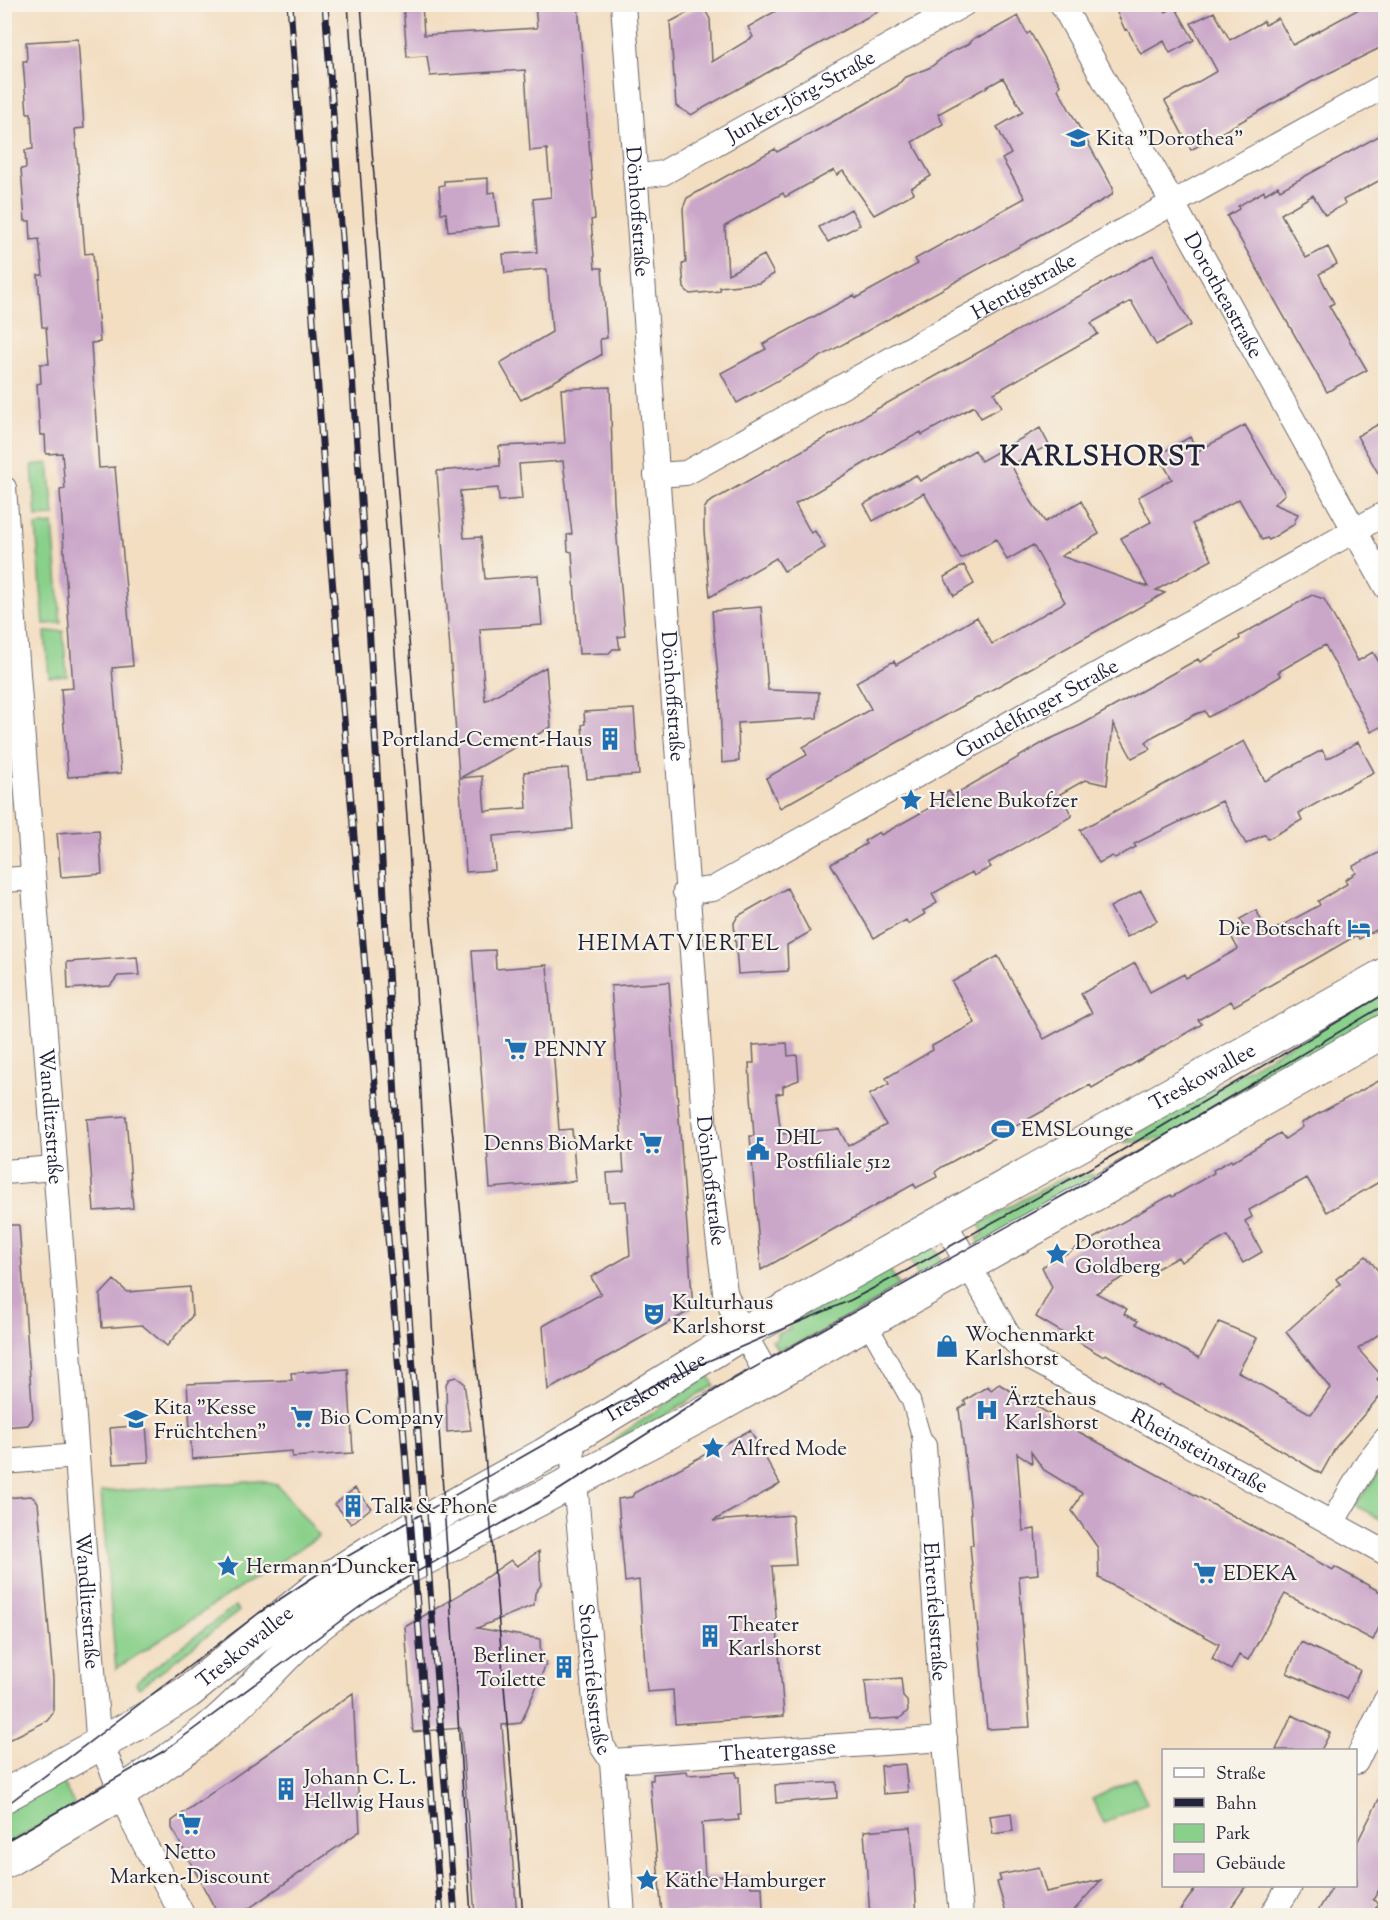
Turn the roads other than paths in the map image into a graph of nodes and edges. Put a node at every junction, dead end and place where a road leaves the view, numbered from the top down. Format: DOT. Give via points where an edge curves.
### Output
graph roads {
  1 [pos="623,4"];
  2 [pos="964,4"];
  3 [pos="1062,4"];
  4 [pos="1386,85"];
  5 [pos="635,177"];
  6 [pos="1172,203"];
  7 [pos="656,475"];
  8 [pos="5,488"];
  9 [pos="1386,513"];
  10 [pos="1354,531"];
  11 [pos="1386,586"];
  12 [pos="11,671"];
  13 [pos="33,878"];
  14 [pos="4,880"];
  15 [pos="685,892"];
  16 [pos="1386,974"];
  17 [pos="1386,1030"];
  18 [pos="55,1168"];
  19 [pos="4,1172"];
  20 [pos="943,1220"];
  21 [pos="968,1266"];
  22 [pos="867,1323"];
  23 [pos="743,1333"];
  24 [pos="769,1378"];
  25 [pos="571,1438"];
  26 [pos="1386,1439"];
  27 [pos="924,1446"];
  28 [pos="77,1456"];
  29 [pos="4,1462"];
  30 [pos="577,1482"];
  31 [pos="1332,1523"];
  32 [pos="1386,1553"];
  33 [pos="1386,1700"];
  34 [pos="945,1739"];
  35 [pos="100,1744"];
  36 [pos="1357,1760"];
  37 [pos="612,1761"];
  38 [pos="121,1794"];
  39 [pos="4,1796"];
  40 [pos="4,1862"];
  41 [pos="1289,1887"];
  42 [pos="183,1916"];
  43 [pos="623,1916"];
  44 [pos="961,1916"];
  45 [pos="1271,1916"];
  1 -- 5 [label="street, Dönhoffstraße"];
  2 -- 5 [label="street, Junker-Jörg-Straße" via="663,173"];
  3 -- 6 [label="street, Dorotheastraße"];
  4 -- 6 [label="street, Hentigstraße"];
  5 -- 7 [label="street, Dönhoffstraße"];
  6 -- 7 [label="street, Hentigstraße" via="686,473"];
  6 -- 10 [label="street, Dorotheastraße"];
  7 -- 15 [label="street, Dönhoffstraße"];
  8 -- 12 [label="street, Wandlitzstraße"];
  9 -- 10 [label="street, Gundelfinger Straße"];
  10 -- 11 [label="street, Dorotheastraße"];
  10 -- 15 [label="street, Gundelfinger Straße" via="713,888"];
  12 -- 13 [label="street, Wandlitzstraße"];
  13 -- 14 [label="street"];
  13 -- 18 [label="street, Wandlitzstraße"];
  15 -- 23 [label="street, Dönhoffstraße" via="705,1131 724,1282 728,1302"];
  16 -- 20 [label="main road, Treskowallee"];
  17 -- 21 [label="main road, Treskowallee"];
  18 -- 19 [label="street"];
  18 -- 28 [label="street, Wandlitzstraße"];
  20 -- 21 [label="street, Rheinsteinstraße"];
  20 -- 23 [label="main road, Treskowallee"];
  21 -- 22 [label="main road, Treskowallee"];
  21 -- 31 [label="street, Rheinsteinstraße" via="1008,1335 1033,1359"];
  22 -- 24 [label="main road, Treskowallee"];
  22 -- 27 [label="street, Ehrenfelsstraße" via="911,1401"];
  23 -- 24 [label="street, Dönhoffstraße"];
  23 -- 25 [label="main road, Treskowallee"];
  24 -- 30 [label="main road, Treskowallee"];
  25 -- 30 [label="street, Stolzenfelsstraße"];
  25 -- 35 [label="main road, Treskowallee" via="345,1568 188,1692"];
  26 -- 31 [label="street" via="1367,1463"];
  27 -- 34 [label="street, Ehrenfelsstraße"];
  28 -- 29 [label="street"];
  28 -- 35 [label="street, Wandlitzstraße"];
  30 -- 37 [label="street, Stolzenfelsstraße" via="597,1724 602,1746"];
  30 -- 38 [label="main road, Treskowallee" via="391,1576 347,1605 303,1638 209,1730"];
  31 -- 32 [label="street, Rheinsteinstraße"];
  33 -- 36 [label="street"];
  34 -- 37 [label="street, Theatergasse"];
  34 -- 44 [label="street, Ehrenfelsstraße"];
  35 -- 38 [label="street"];
  35 -- 39 [label="main road, Treskowallee"];
  37 -- 43 [label="street, Stolzenfelsstraße"];
  38 -- 40 [label="main road, Treskowallee"];
  38 -- 42 [label="street"];
  41 -- 45 [label="street"];
}
